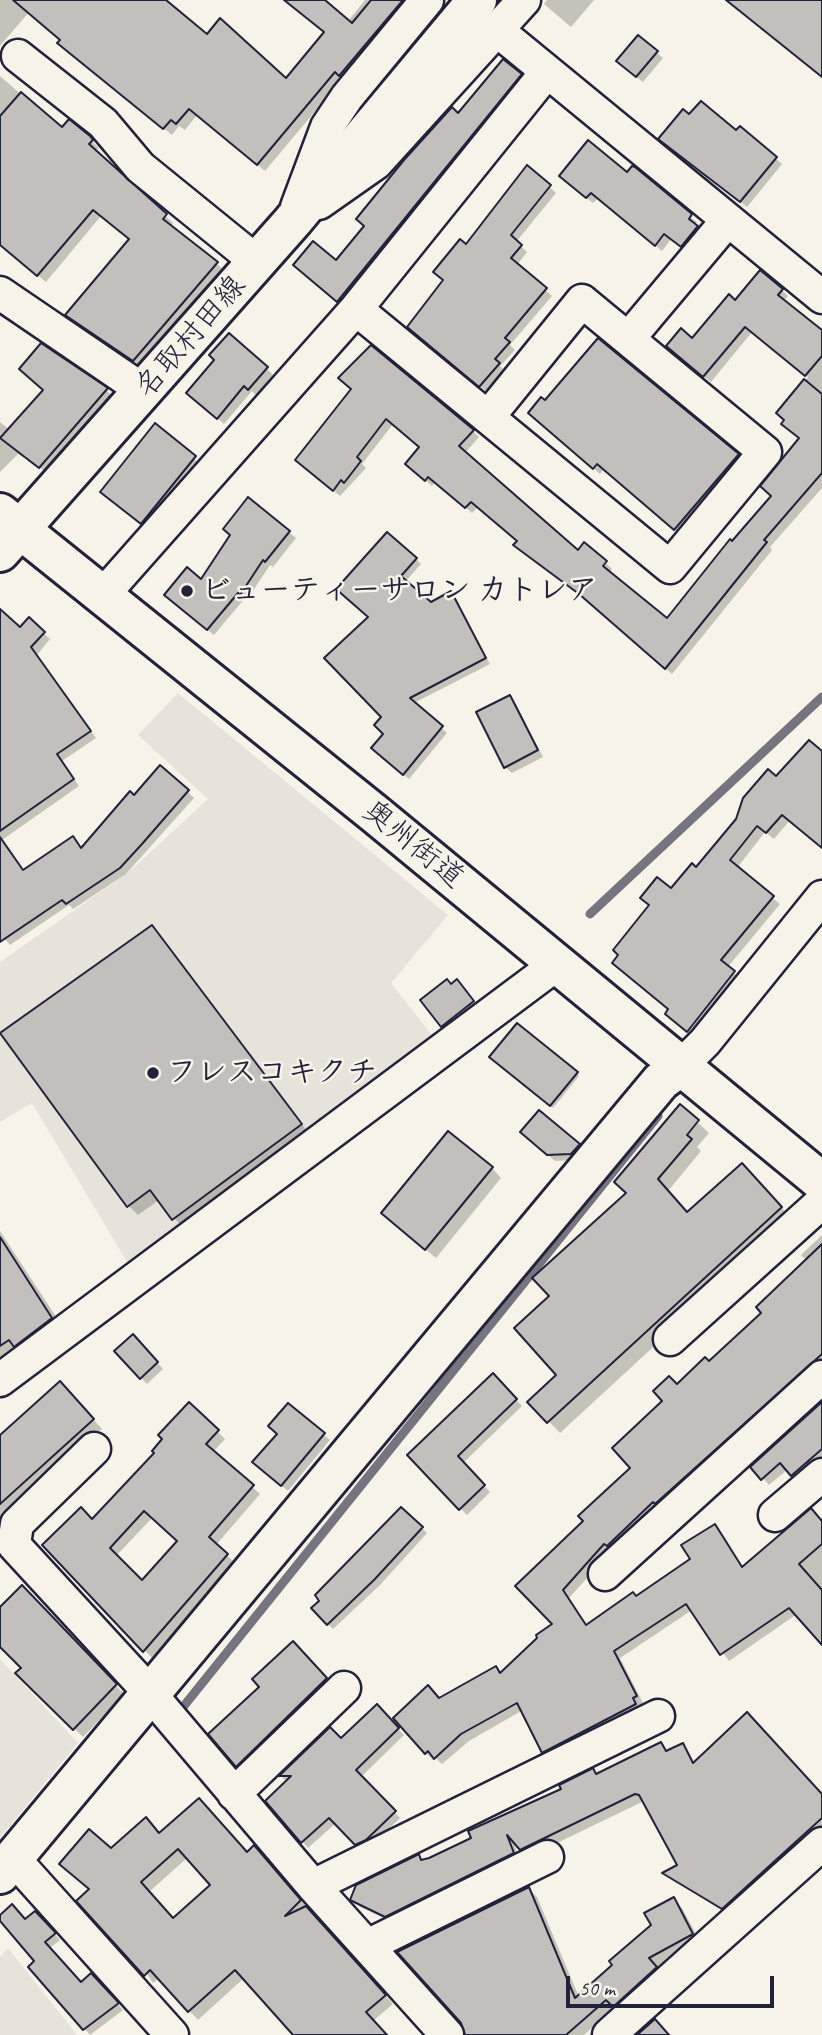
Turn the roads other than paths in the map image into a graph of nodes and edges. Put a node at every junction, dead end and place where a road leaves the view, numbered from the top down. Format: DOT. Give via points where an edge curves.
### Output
graph roads {
  1 [pos="427,0"];
  2 [pos="477,0"];
  3 [pos="524,0"];
  4 [pos="498,31"];
  5 [pos="18,56"];
  6 [pos="546,73"];
  7 [pos="727,221"];
  8 [pos="292,222"];
  9 [pos="257,262"];
  10 [pos="0,293"];
  11 [pos="822,297"];
  12 [pos="356,309"];
  13 [pos="628,340"];
  14 [pos="144,391"];
  15 [pos="488,417"];
  16 [pos="7,532"];
  17 [pos="102,596"];
  18 [pos="822,897"];
  19 [pos="558,964"];
  20 [pos="680,1067"];
  21 [pos="822,1182"];
  22 [pos="822,1202"];
  23 [pos="670,1339"];
  24 [pos="822,1377"];
  25 [pos="0,1380"];
  26 [pos="94,1449"];
  27 [pos="822,1475"];
  28 [pos="775,1515"];
  29 [pos="605,1574"];
  30 [pos="344,1688"];
  31 [pos="150,1695"];
  32 [pos="658,1716"];
  33 [pos="234,1794"];
  34 [pos="822,1844"];
  35 [pos="547,1857"];
  36 [pos="7,1866"];
  37 [pos="313,1886"];
  38 [pos="367,1946"];
  39 [pos="172,2035"];
  40 [pos="447,2035"];
  41 [pos="609,2035"];
  1 -- 8 [label="street" via="327,127"];
  2 -- 8 [label="main road, 名取村田線"];
  3 -- 4 [label="street"];
  4 -- 6 [label="street"];
  4 -- 8 [label="street" via="376,163"];
  5 -- 9 [label="street" via="103,124 140,167"];
  6 -- 7 [label="street"];
  6 -- 12 [label="street"];
  7 -- 11 [label="street"];
  7 -- 13 [label="street"];
  8 -- 9 [label="main road, 名取村田線"];
  9 -- 14 [label="main road, 名取村田線"];
  10 -- 14 [label="street"];
  12 -- 15 [label="street"];
  12 -- 17 [label="street"];
  13 -- 15 [label="street" via="582,301"];
  13 -- 15 [label="street" via="765,452 670,567"];
  14 -- 16 [label="main road, 名取村田線"];
  16 -- 17 [label="main road, 奥州街道"];
  17 -- 19 [label="main road, 奥州街道"];
  18 -- 20 [label="street"];
  19 -- 20 [label="main road, 奥州街道"];
  19 -- 25 [label="street"];
  20 -- 21 [label="main road, 奥州街道"];
  20 -- 31 [label="main road" via="662,1081"];
  22 -- 23 [label="street"];
  24 -- 29 [label="street"];
  26 -- 31 [label="street" via="17,1524 14,1545"];
  27 -- 28 [label="street"];
  30 -- 33 [label="street"];
  31 -- 33 [label="street"];
  31 -- 36 [label="main road"];
  32 -- 37 [label="street"];
  33 -- 37 [label="street"];
  34 -- 41 [label="street"];
  35 -- 38 [label="street"];
  36 -- 39 [label="street"];
  37 -- 38 [label="street"];
  38 -- 40 [label="street"];
}
